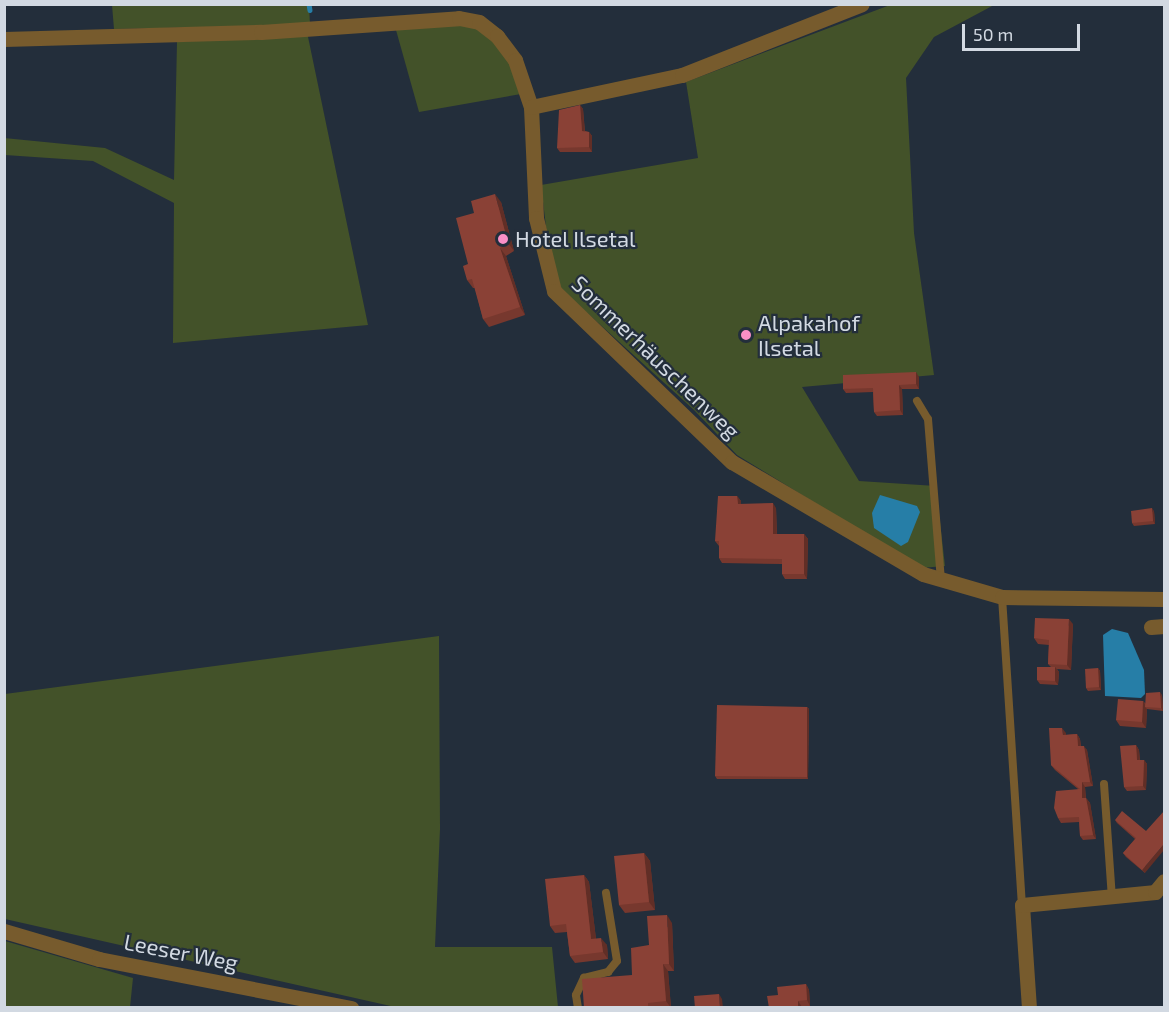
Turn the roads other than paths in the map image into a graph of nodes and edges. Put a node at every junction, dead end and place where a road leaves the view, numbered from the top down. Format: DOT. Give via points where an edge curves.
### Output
graph roads {
  1 [pos="862,4"];
  2 [pos="4,39"];
  3 [pos="531,107"];
  4 [pos="917,402"];
  5 [pos="941,580"];
  6 [pos="1002,597"];
  7 [pos="1164,599"];
  8 [pos="1104,784"];
  9 [pos="1164,881"];
  10 [pos="606,892"];
  11 [pos="1112,899"];
  12 [pos="1022,905"];
  13 [pos="4,931"];
  14 [pos="351,1008"];
  15 [pos="578,1008"];
  16 [pos="1029,1008"];
  1 -- 3 [label="street" via="682,75"];
  2 -- 3 [label="street, Sommerhäuschenweg" via="261,33 459,18 479,22 497,36 515,60"];
  3 -- 5 [label="street, Sommerhäuschenweg" via="536,218 554,291 732,462 923,574"];
  4 -- 5 [label="lane" via="928,419"];
  5 -- 6 [label="street, Sommerhäuschenweg"];
  6 -- 7 [label="street, Sommerhäuschenweg"];
  6 -- 12 [label="lane"];
  8 -- 11 [label="lane"];
  9 -- 11 [label="street" via="1155,892"];
  10 -- 15 [label="lane" via="617,961 608,972 585,978 576,995"];
  11 -- 12 [label="street"];
  12 -- 16 [label="street"];
  13 -- 14 [label="street, Leeser Weg" via="99,959"];
}
